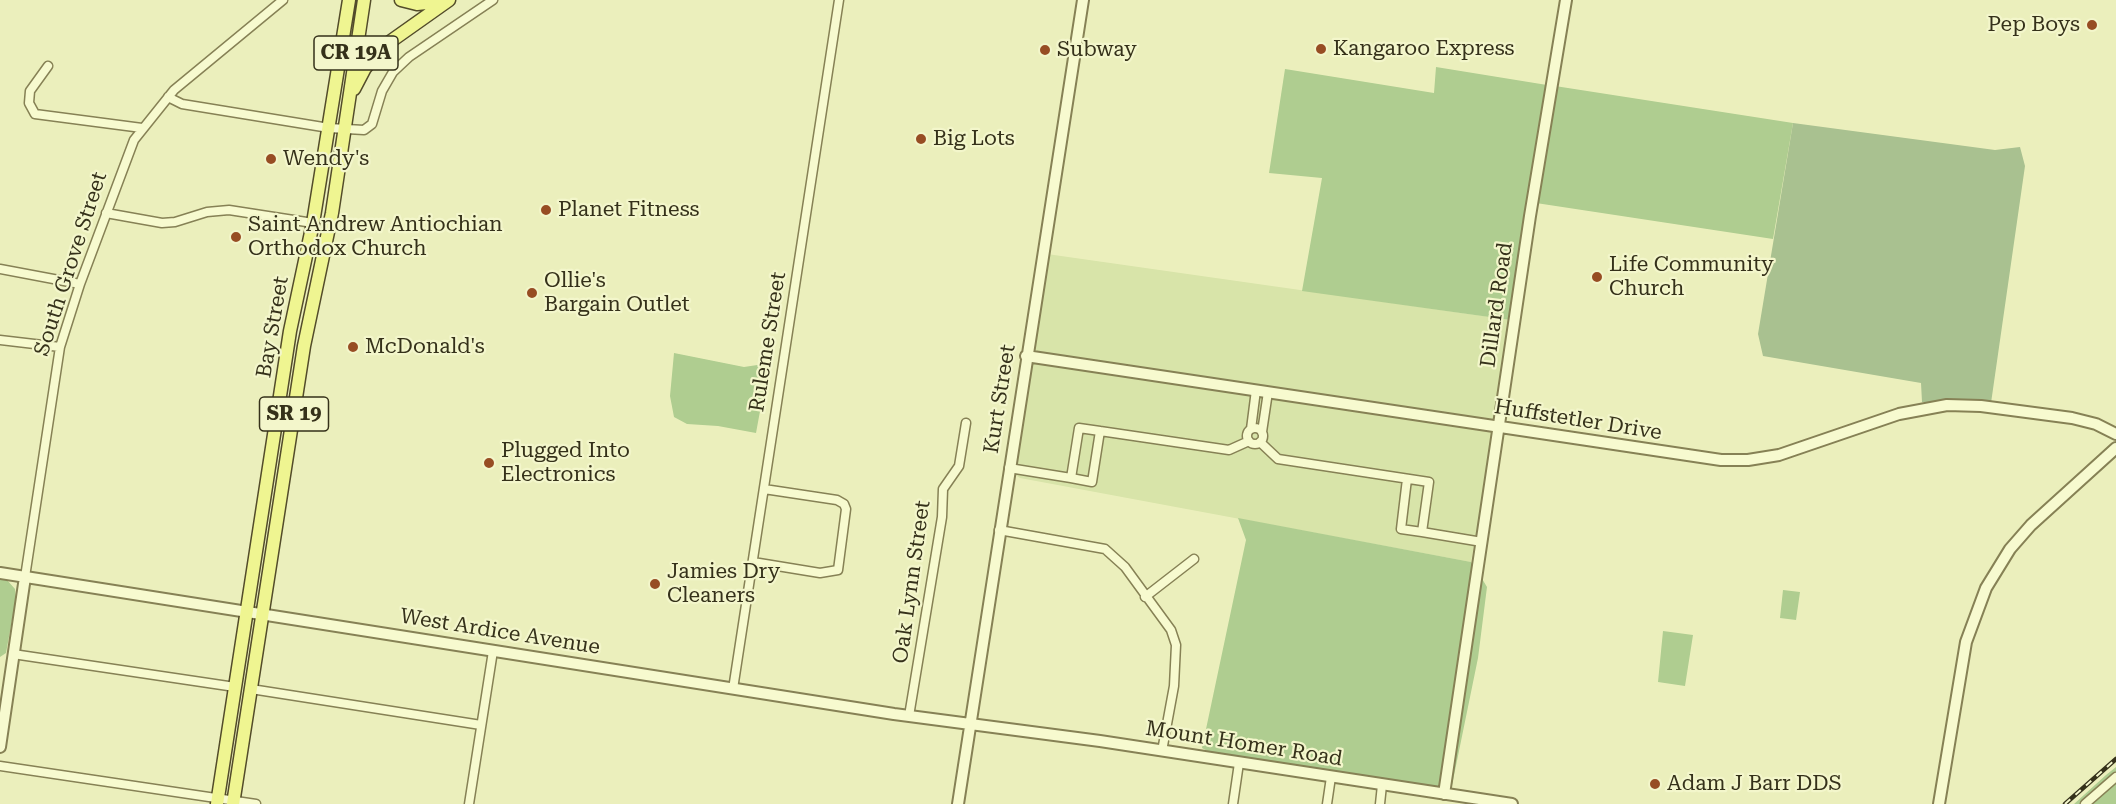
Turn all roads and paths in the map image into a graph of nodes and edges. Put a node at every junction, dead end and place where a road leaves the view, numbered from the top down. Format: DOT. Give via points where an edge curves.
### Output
graph roads {
  1 [pos="283,0"];
  2 [pos="349,0"];
  3 [pos="364,0"];
  4 [pos="401,0"];
  5 [pos="447,0"];
  6 [pos="493,0"];
  7 [pos="839,0"];
  8 [pos="1083,0"];
  9 [pos="1566,0"];
  10 [pos="48,66"];
  11 [pos="168,97"];
  12 [pos="348,107"];
  13 [pos="141,128"];
  14 [pos="329,128"];
  15 [pos="344,130"];
  16 [pos="106,213"];
  17 [pos="313,223"];
  18 [pos="0,269"];
  19 [pos="80,284"];
  20 [pos="296,300"];
  21 [pos="312,303"];
  22 [pos="0,339"];
  23 [pos="60,347"];
  24 [pos="1026,356"];
  25 [pos="1256,390"];
  26 [pos="1268,392"];
  27 [pos="1254,402"];
  28 [pos="1266,404"];
  29 [pos="966,423"];
  30 [pos="1499,427"];
  31 [pos="1251,429"];
  32 [pos="1100,431"];
  33 [pos="1262,432"];
  34 [pos="2116,434"];
  35 [pos="1245,442"];
  36 [pos="1263,445"];
  37 [pos="2116,447"];
  38 [pos="1009,468"];
  39 [pos="269,470"];
  40 [pos="285,472"];
  41 [pos="1071,478"];
  42 [pos="1407,479"];
  43 [pos="764,489"];
  44 [pos="999,530"];
  45 [pos="1422,532"];
  46 [pos="1482,542"];
  47 [pos="1194,559"];
  48 [pos="753,562"];
  49 [pos="0,573"];
  50 [pos="25,577"];
  51 [pos="1145,597"];
  52 [pos="247,612"];
  53 [pos="262,614"];
  54 [pos="493,651"];
  55 [pos="13,654"];
  56 [pos="235,687"];
  57 [pos="251,689"];
  58 [pos="733,689"];
  59 [pos="909,716"];
  60 [pos="481,725"];
  61 [pos="970,725"];
  62 [pos="0,747"];
  63 [pos="1161,751"];
  64 [pos="1239,763"];
  65 [pos="0,766"];
  66 [pos="1331,777"];
  67 [pos="2116,777"];
  68 [pos="1382,785"];
  69 [pos="1444,794"];
  70 [pos="218,801"];
  71 [pos="236,802"];
  72 [pos="256,804"];
  73 [pos="469,804"];
  74 [pos="958,804"];
  75 [pos="1233,804"];
  76 [pos="1327,804"];
  77 [pos="1380,804"];
  78 [pos="1512,804"];
  79 [pos="1939,804"];
  80 [pos="2085,804"];
  1 -- 11 [label="street, South Grove Street"];
  2 -- 14 [label="main road, Bay Street / SR 19"];
  3 -- 12 [label="main road, Bay Street / CR 19A"];
  4 -- 5 [label="main road" via="427,4"];
  5 -- 12 [label="main road, SR 19" via="384,46 365,68"];
  6 -- 15 [label="street" via="393,72 368,127"];
  7 -- 43 [label="street, Ruleme Street"];
  8 -- 24 [label="street, Kurt Street"];
  9 -- 30 [label="street, Dillard Road"];
  10 -- 13 [label="street" via="30,92 29,103 35,114"];
  11 -- 13 [label="street, South Grove Street"];
  11 -- 14 [label="street" via="182,104"];
  12 -- 15 [label="main road, Bay Street / SR 19"];
  13 -- 16 [label="street, South Grove Street"];
  14 -- 15 [label="street"];
  14 -- 17 [label="main road, Bay Street / SR 19"];
  15 -- 21 [label="main road, Bay Street / SR 19" via="332,213"];
  16 -- 17 [label="street" via="162,223 229,210"];
  16 -- 19 [label="street, South Grove Street"];
  17 -- 20 [label="main road, Bay Street / SR 19"];
  18 -- 19 [label="street"];
  19 -- 23 [label="street, South Grove Street"];
  20 -- 21 [label="street"];
  20 -- 39 [label="main road, Bay Street / SR 19"];
  21 -- 40 [label="main road, Bay Street / SR 19"];
  22 -- 23 [label="street"];
  23 -- 50 [label="street, South Grove Street"];
  24 -- 25 [label="street, Huffstetler Drive"];
  24 -- 38 [label="street, Kurt Street"];
  25 -- 26 [label="street, Huffstetler Drive"];
  25 -- 27 [label="street"];
  26 -- 28 [label="street"];
  26 -- 30 [label="street, Huffstetler Drive"];
  27 -- 28 [label="street"];
  27 -- 31 [label="street"];
  28 -- 33 [label="street"];
  29 -- 59 [label="street, Oak Lynn Street" via="959,466 943,489"];
  30 -- 34 [label="street, Huffstetler Drive" via="1730,460 1779,455 1899,414 1947,405 2072,418"];
  30 -- 46 [label="street, Dillard Road"];
  31 -- 33 [label="street"];
  31 -- 35 [label="street"];
  32 -- 35 [label="street" via="1229,450"];
  32 -- 41 [label="street" via="1079,428"];
  32 -- 41 [label="street" via="1092,482"];
  33 -- 36 [label="street"];
  35 -- 36 [label="street"];
  36 -- 42 [label="street" via="1278,459"];
  37 -- 79 [label="street" via="2031,525 2010,549 1986,588 1966,642"];
  38 -- 41 [label="street"];
  38 -- 44 [label="street, Kurt Street"];
  39 -- 40 [label="street"];
  39 -- 52 [label="main road, Bay Street / SR 19"];
  40 -- 53 [label="main road, Bay Street / SR 19"];
  42 -- 45 [label="street" via="1401,529"];
  42 -- 45 [label="street" via="1429,482"];
  43 -- 48 [label="street, Ruleme Street"];
  43 -- 48 [label="street" via="844,504 838,570 833,573"];
  44 -- 51 [label="street" via="1105,549 1120,560"];
  44 -- 61 [label="street, Kurt Street"];
  45 -- 46 [label="street"];
  46 -- 69 [label="street, Dillard Road"];
  47 -- 51 [label="street"];
  48 -- 58 [label="street, Ruleme Street"];
  49 -- 50 [label="street, West Ardice Avenue"];
  50 -- 52 [label="street, West Ardice Avenue"];
  50 -- 55 [label="street, South Grove Street"];
  51 -- 63 [label="street" via="1171,630 1176,645 1174,686"];
  52 -- 53 [label="street, West Ardice Avenue"];
  52 -- 56 [label="main road, Bay Street / SR 19"];
  53 -- 54 [label="street, West Ardice Avenue"];
  53 -- 57 [label="main road, Bay Street / SR 19"];
  54 -- 58 [label="street, West Ardice Avenue"];
  54 -- 60 [label="street"];
  55 -- 56 [label="street"];
  55 -- 62 [label="street, South Grove Street"];
  56 -- 70 [label="main road, Bay Street / SR 19"];
  57 -- 60 [label="street"];
  57 -- 71 [label="main road, Bay Street / SR 19"];
  58 -- 59 [label="street, West Ardice Avenue"];
  59 -- 61 [label="street, West Ardice Avenue"];
  60 -- 73 [label="street"];
  61 -- 63 [label="street, Mount Homer Road"];
  61 -- 74 [label="street, Kurt Street"];
  63 -- 64 [label="street, Mount Homer Road"];
  64 -- 66 [label="street, Mount Homer Road"];
  64 -- 75 [label="street"];
  65 -- 70 [label="street"];
  66 -- 68 [label="street, Mount Homer Road"];
  66 -- 76 [label="street"];
  67 -- 80 [label="street"];
  68 -- 69 [label="street, Mount Homer Road"];
  68 -- 77 [label="street"];
  69 -- 78 [label="street, Mount Homer Road"];
  70 -- 71 [label="street"];
  71 -- 72 [label="street"];
}
